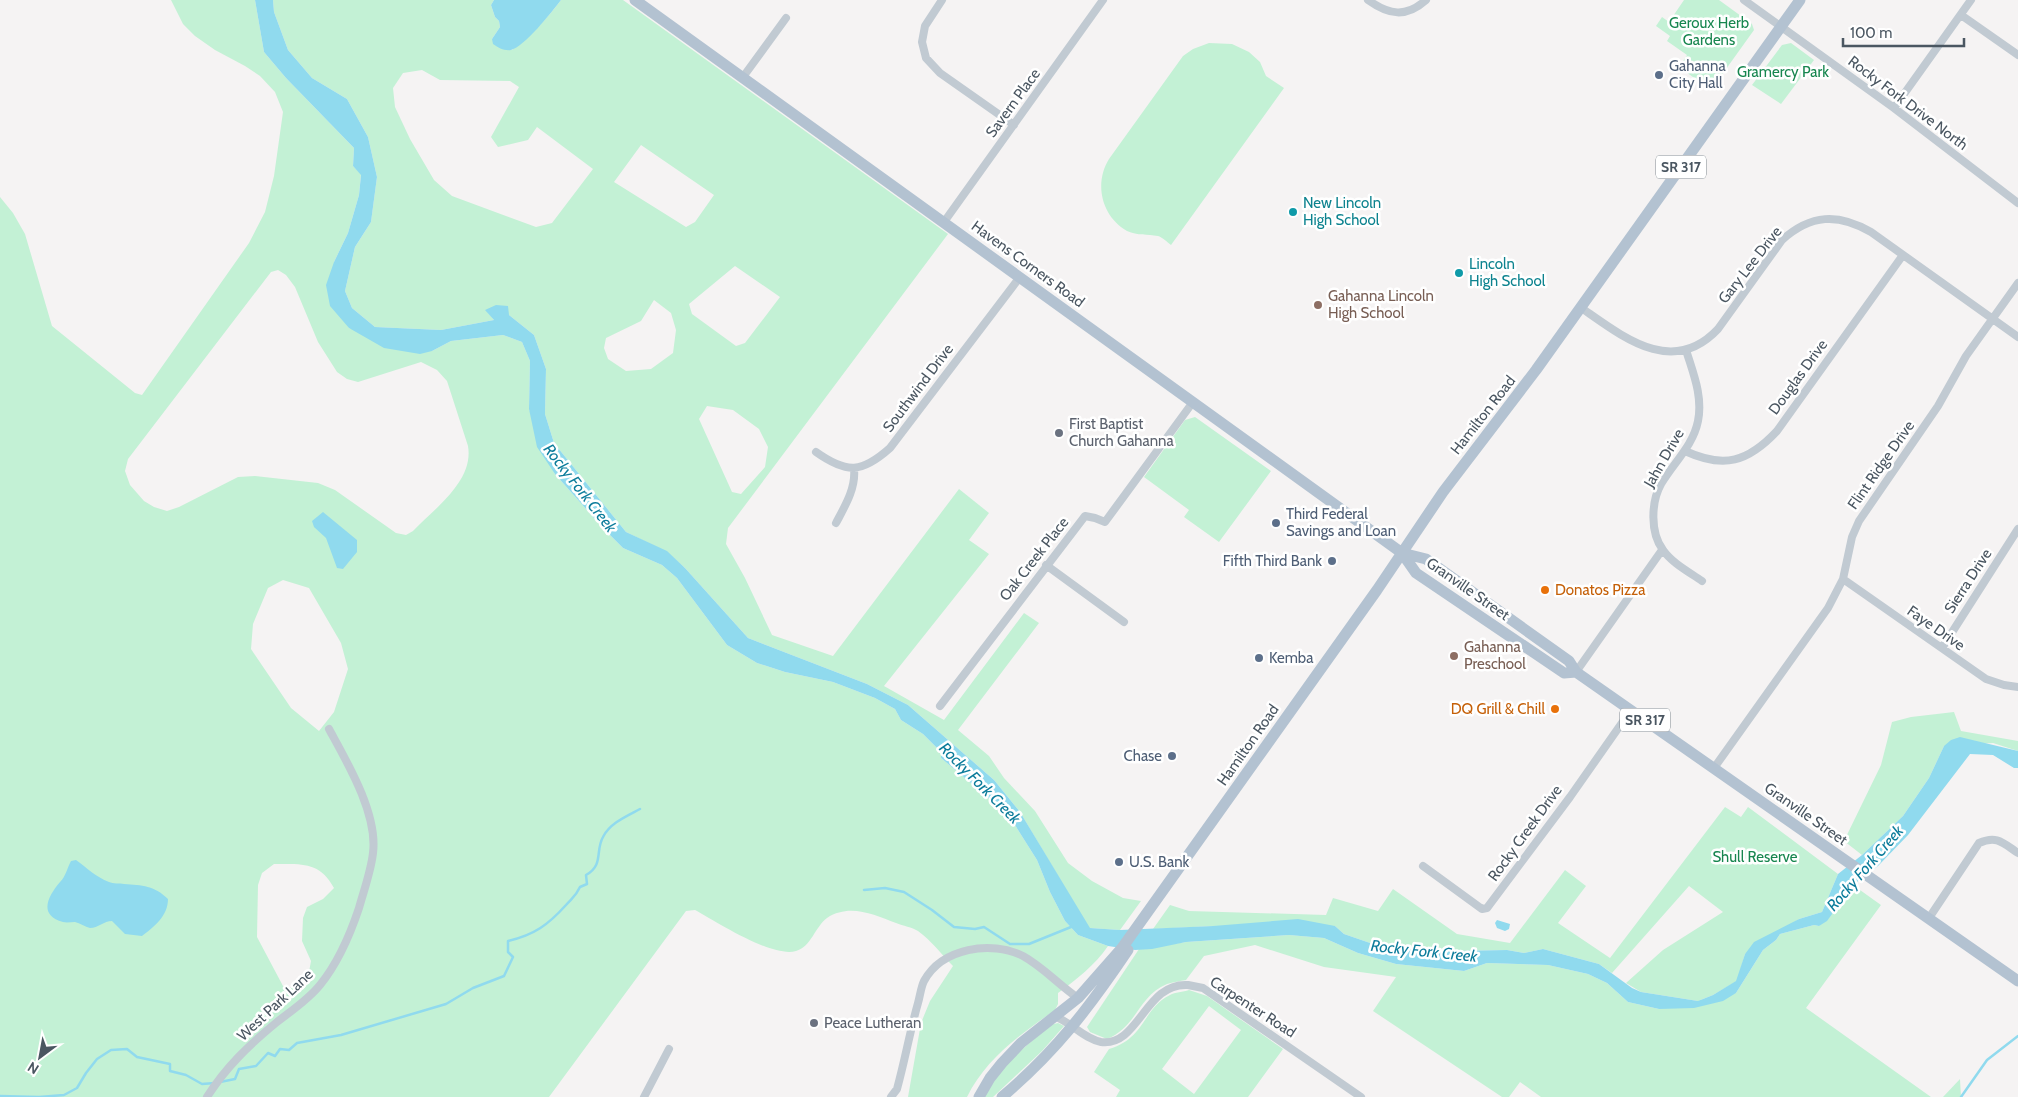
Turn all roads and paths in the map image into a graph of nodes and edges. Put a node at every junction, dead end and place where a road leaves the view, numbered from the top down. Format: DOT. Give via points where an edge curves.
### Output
graph roads {
  1 [pos="942,0"];
  2 [pos="1103,0"];
  3 [pos="1368,0"];
  4 [pos="1426,0"];
  5 [pos="1744,0"];
  6 [pos="1800,0"];
  7 [pos="1972,0"];
  8 [pos="640,2"];
  9 [pos="1961,15"];
  10 [pos="786,18"];
  11 [pos="1781,26"];
  12 [pos="2018,55"];
  13 [pos="743,77"];
  14 [pos="1894,108"];
  15 [pos="1014,125"];
  16 [pos="2018,203"];
  17 [pos="944,222"];
  18 [pos="1903,255"];
  19 [pos="1020,277"];
  20 [pos="2018,284"];
  21 [pos="1580,307"];
  22 [pos="1992,319"];
  23 [pos="2018,337"];
  24 [pos="1686,350"];
  25 [pos="1193,402"];
  26 [pos="1685,451"];
  27 [pos="816,452"];
  28 [pos="854,469"];
  29 [pos="836,523"];
  30 [pos="2018,529"];
  31 [pos="1662,550"];
  32 [pos="1402,553"];
  33 [pos="1046,565"];
  34 [pos="1843,579"];
  35 [pos="1702,581"];
  36 [pos="1124,622"];
  37 [pos="1942,648"];
  38 [pos="1576,672"];
  39 [pos="2018,687"];
  40 [pos="940,706"];
  41 [pos="1630,710"];
  42 [pos="329,729"];
  43 [pos="1714,768"];
  44 [pos="2018,853"];
  45 [pos="1422,866"];
  46 [pos="1929,918"];
  47 [pos="1109,970"];
  48 [pos="2018,982"];
  49 [pos="1078,998"];
  50 [pos="1050,1019"];
  51 [pos="1073,1026"];
  52 [pos="669,1049"];
  53 [pos="208,1097"];
  54 [pos="644,1097"];
  55 [pos="891,1097"];
  56 [pos="973,1097"];
  57 [pos="979,1097"];
  58 [pos="1002,1097"];
  59 [pos="1361,1097"];
  1 -- 15 [label="street" via="925,26 922,42 926,58 940,73"];
  2 -- 15 [label="street, Savern Place"];
  3 -- 4 [label="street" via="1384,10 1405,12 1416,9"];
  5 -- 11 [label="street, Rocky Fork Drive North"];
  6 -- 11 [label="main road, Hamilton Road / SR 317"];
  7 -- 9 [label="street"];
  8 -- 13 [label="main road, Havens Corners Road"];
  9 -- 12 [label="street"];
  9 -- 14 [label="street"];
  10 -- 13 [label="street"];
  11 -- 14 [label="street, Rocky Fork Drive North"];
  11 -- 21 [label="main road, Hamilton Road / SR 317"];
  13 -- 17 [label="main road, Havens Corners Road"];
  14 -- 16 [label="street, Rocky Fork Drive North"];
  15 -- 17 [label="street, Savern Place"];
  17 -- 19 [label="main road, Havens Corners Road"];
  18 -- 22 [label="street, Gary Lee Drive"];
  18 -- 24 [label="street, Gary Lee Drive" via="1851,222 1829,218 1808,223 1782,240 1712,335"];
  18 -- 26 [label="street, Douglas Drive" via="1767,442 1750,455 1732,461 1713,461"];
  19 -- 25 [label="main road, Havens Corners Road"];
  19 -- 28 [label="street, Southwind Drive" via="890,448 874,462"];
  20 -- 22 [label="street, Flint Ridge Drive"];
  21 -- 24 [label="street, Gary Lee Drive" via="1649,349 1672,353"];
  21 -- 32 [label="main road, Hamilton Road / SR 317" via="1448,484"];
  22 -- 23 [label="street, Gary Lee Drive"];
  22 -- 34 [label="street, Flint Ridge Drive" via="1958,369 1938,406 1859,521"];
  24 -- 26 [label="street, Jahn Drive" via="1700,404 1694,435"];
  25 -- 32 [label="main road, Havens Corners Road"];
  25 -- 33 [label="street, Oak Creek Place" via="1105,522 1085,516"];
  26 -- 31 [label="street, Jahn Drive" via="1661,484 1654,503 1654,523"];
  27 -- 28 [label="street" via="833,464"];
  28 -- 29 [label="street" via="855,479"];
  30 -- 37 [label="street, Sierra Drive"];
  31 -- 35 [label="street"];
  31 -- 38 [label="street"];
  32 -- 38 [label="main road, Granville Street / SR 317" via="1426,559 1569,661"];
  32 -- 38 [label="main road, Granville Street / SR 317" via="1416,573 1564,673"];
  32 -- 47 [label="main road, Hamilton Road"];
  33 -- 36 [label="street"];
  33 -- 40 [label="street, Oak Creek Place"];
  34 -- 37 [label="street, Faye Drive"];
  34 -- 43 [label="street, Flint Ridge Drive" via="1828,608"];
  37 -- 39 [label="street, Faye Drive" via="1986,679"];
  38 -- 41 [label="main road, Granville Street / SR 317"];
  41 -- 43 [label="main road, Granville Street / SR 317"];
  41 -- 45 [label="street, Rocky Creek Drive" via="1487,908 1482,909"];
  42 -- 53 [label="street, West Park Lane" via="366,804 373,834 374,852 356,917 347,941 320,986 238,1058 223,1073"];
  43 -- 46 [label="main road, Granville Street / SR 317"];
  44 -- 46 [label="street" via="1990,838 1979,842"];
  46 -- 48 [label="main road, Granville Street / SR 317"];
  47 -- 49 [label="main road, Hamilton Road"];
  47 -- 51 [label="main road, Hamilton Road"];
  49 -- 50 [label="main road, Hamilton Road"];
  49 -- 55 [label="street" via="1023,957 1004,949 970,949 949,958 932,970 924,982 898,1089"];
  50 -- 51 [label="street, Carpenter Road" via="1065,1020"];
  50 -- 56 [label="main road, Hamilton Road" via="1028,1032 1000,1058"];
  50 -- 57 [label="main road, Hamilton Road" via="1002,1063"];
  51 -- 58 [label="main road, Hamilton Road" via="1043,1060"];
  51 -- 59 [label="street, Carpenter Road" via="1100,1042 1111,1042 1128,1032 1161,994 1186,985 1203,988"];
  52 -- 54 [label="street"];
}
